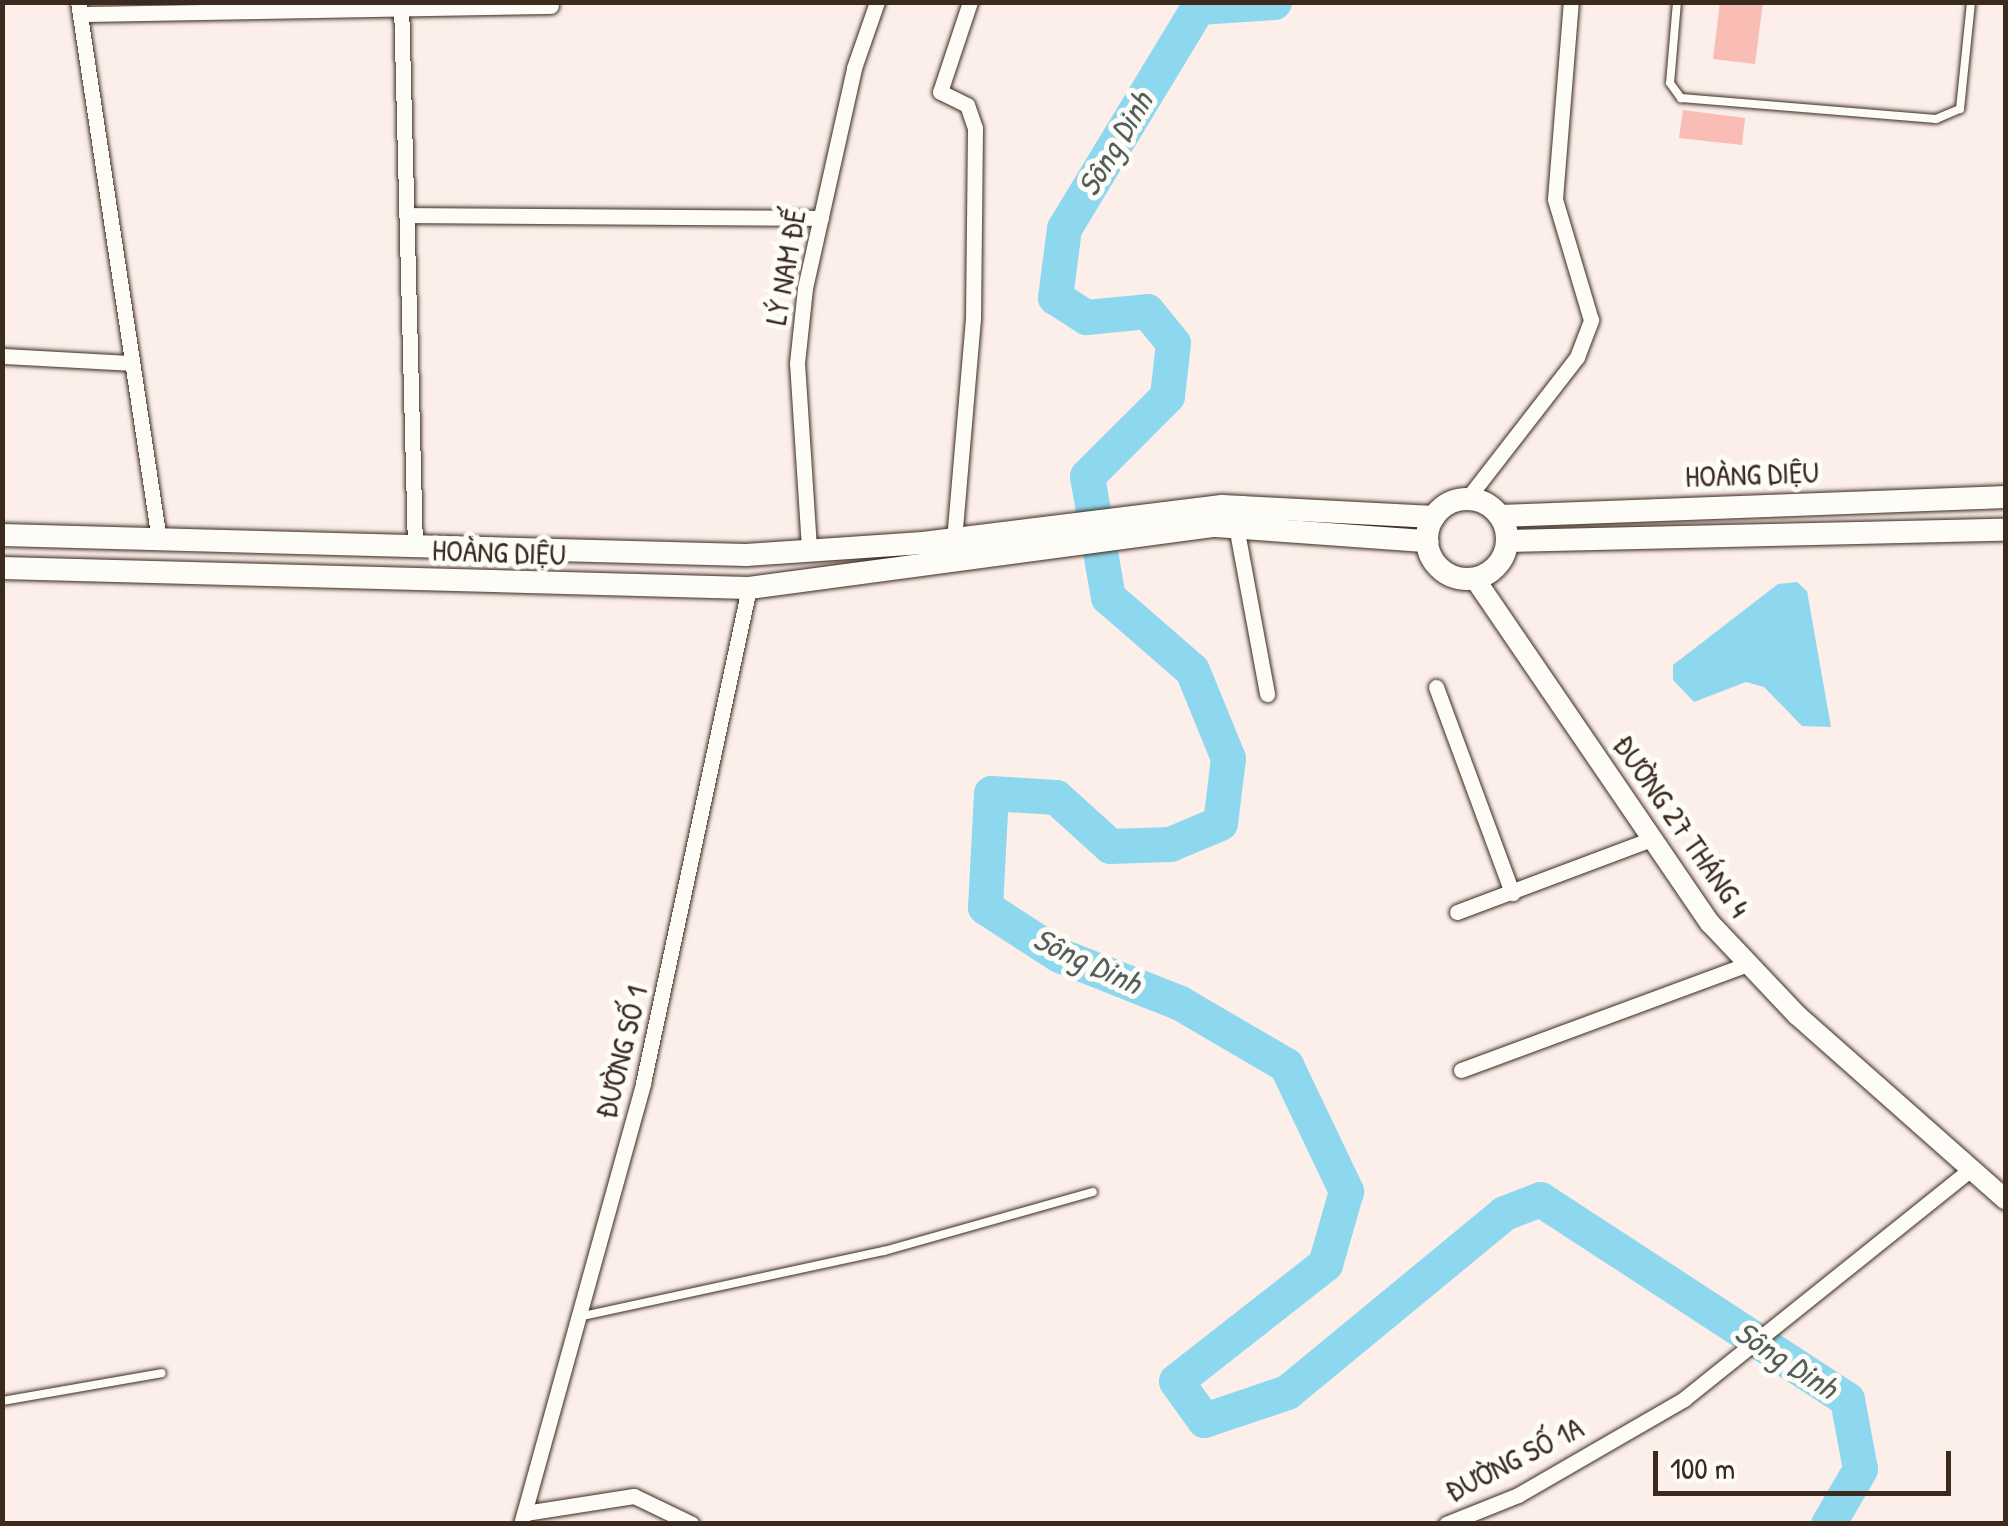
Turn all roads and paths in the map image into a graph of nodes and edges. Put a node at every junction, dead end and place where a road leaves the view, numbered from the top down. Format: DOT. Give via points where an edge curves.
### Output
graph roads {
  1 [pos="876,2"];
  2 [pos="970,2"];
  3 [pos="1571,2"];
  4 [pos="1677,2"];
  5 [pos="1971,2"];
  6 [pos="401,6"];
  7 [pos="551,6"];
  8 [pos="79,8"];
  9 [pos="406,215"];
  10 [pos="821,218"];
  11 [pos="2,356"];
  12 [pos="131,364"];
  13 [pos="2006,498"];
  14 [pos="1467,499"];
  15 [pos="1500,516"];
  16 [pos="1434,517"];
  17 [pos="1150,524"];
  18 [pos="1236,526"];
  19 [pos="2006,530"];
  20 [pos="2,535"];
  21 [pos="159,540"];
  22 [pos="954,540"];
  23 [pos="1426,541"];
  24 [pos="1507,541"];
  25 [pos="385,546"];
  26 [pos="415,546"];
  27 [pos="809,548"];
  28 [pos="2,568"];
  29 [pos="384,579"];
  30 [pos="1475,579"];
  31 [pos="750,588"];
  32 [pos="1436,687"];
  33 [pos="1268,694"];
  34 [pos="1651,839"];
  35 [pos="1512,893"];
  36 [pos="1457,912"];
  37 [pos="1747,964"];
  38 [pos="1460,1070"];
  39 [pos="1971,1169"];
  40 [pos="1093,1192"];
  41 [pos="2006,1200"];
  42 [pos="578,1317"];
  43 [pos="162,1373"];
  44 [pos="2,1401"];
  45 [pos="523,1518"];
  46 [pos="692,1524"];
  47 [pos="1446,1524"];
  1 -- 10 [label="street, LÝ NAM ĐẾ"];
  2 -- 22 [label="street" via="940,92 967,105 975,128 973,319"];
  3 -- 14 [label="street" via="1554,198 1591,320 1577,357"];
  4 -- 5 [label="lane" via="1675,96 1936,120 1960,109"];
  6 -- 7 [label="street"];
  6 -- 8 [label="street"];
  6 -- 9 [label="street"];
  8 -- 12 [label="street"];
  9 -- 10 [label="street"];
  9 -- 26 [label="street"];
  10 -- 27 [label="street, LÝ NAM ĐẾ" via="797,363"];
  11 -- 12 [label="street"];
  12 -- 21 [label="street"];
  13 -- 15 [label="main road, HOÀNG DIỆU"];
  14 -- 15 [label="main road"];
  14 -- 16 [label="main road"];
  15 -- 24 [label="main road"];
  16 -- 17 [label="main road" via="1260,506"];
  16 -- 23 [label="main road"];
  17 -- 18 [label="main road"];
  17 -- 22 [label="main road, HOÀNG DIỆU"];
  17 -- 31 [label="main road, HOÀNG DIỆU" via="993,560"];
  18 -- 23 [label="main road"];
  18 -- 33 [label="street"];
  19 -- 24 [label="main road"];
  20 -- 21 [label="main road, HOÀNG DIỆU"];
  21 -- 25 [label="main road, HOÀNG DIỆU"];
  22 -- 27 [label="main road, HOÀNG DIỆU"];
  23 -- 30 [label="main road" via="1442,571"];
  24 -- 30 [label="main road" via="1498,565"];
  25 -- 26 [label="main road, HOÀNG DIỆU"];
  25 -- 29 [label="main road"];
  26 -- 27 [label="main road, HOÀNG DIỆU" via="746,555"];
  28 -- 29 [label="main road, HOÀNG DIỆU"];
  29 -- 31 [label="main road, HOÀNG DIỆU"];
  30 -- 34 [label="street, ĐƯỜNG 27 THÁNG 4"];
  31 -- 42 [label="street, ĐƯỜNG SỐ 1" via="692,881"];
  32 -- 35 [label="street"];
  34 -- 35 [label="street"];
  34 -- 37 [label="street, ĐƯỜNG 27 THÁNG 4"];
  35 -- 36 [label="street"];
  37 -- 38 [label="street"];
  37 -- 39 [label="street, ĐƯỜNG 27 THÁNG 4"];
  39 -- 41 [label="street, ĐƯỜNG 27 THÁNG 4"];
  39 -- 47 [label="street, ĐƯỜNG SỐ 1A" via="1684,1399 1518,1494"];
  40 -- 42 [label="lane" via="884,1251"];
  42 -- 45 [label="street, ĐƯỜNG SỐ 1"];
  43 -- 44 [label="lane"];
  45 -- 46 [label="street" via="634,1496"];
}
